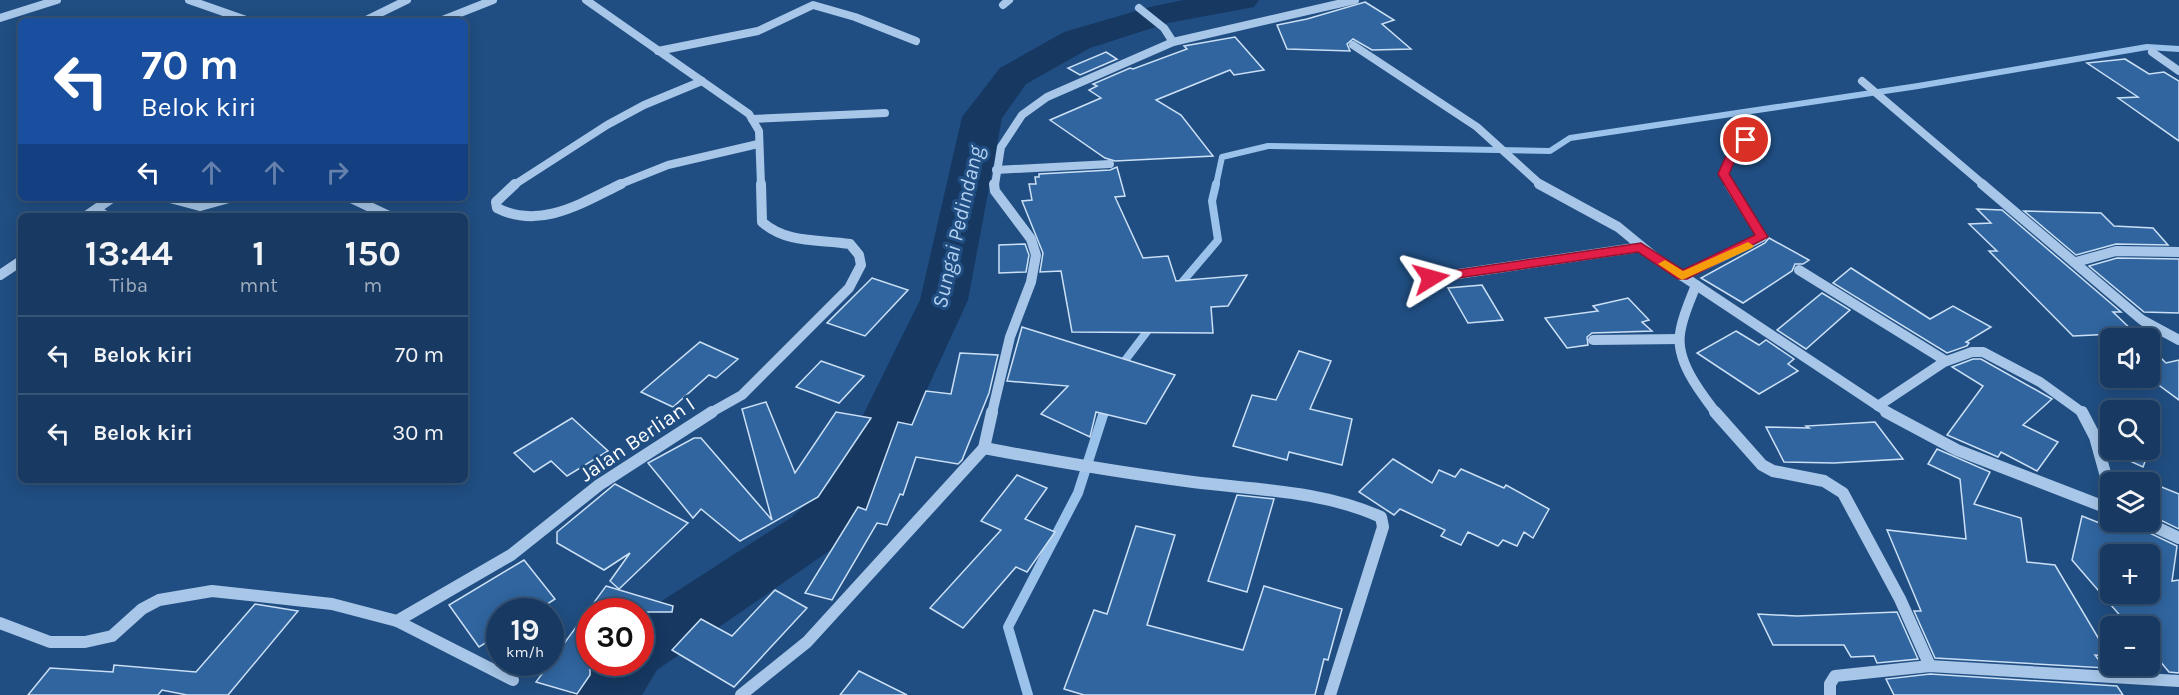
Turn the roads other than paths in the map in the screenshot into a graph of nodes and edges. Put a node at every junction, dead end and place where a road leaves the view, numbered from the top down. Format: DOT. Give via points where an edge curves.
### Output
graph roads {
  1 [pos="57,0"];
  2 [pos="189,0"];
  3 [pos="407,0"];
  4 [pos="493,0"];
  5 [pos="586,0"];
  6 [pos="1355,0"];
  7 [pos="1139,8"];
  8 [pos="0,18"];
  9 [pos="240,18"];
  10 [pos="370,18"];
  11 [pos="448,18"];
  12 [pos="916,41"];
  13 [pos="1173,42"];
  14 [pos="1353,45"];
  15 [pos="658,51"];
  16 [pos="2152,52"];
  17 [pos="2179,71"];
  18 [pos="702,81"];
  19 [pos="1862,81"];
  20 [pos="885,113"];
  21 [pos="752,118"];
  22 [pos="1746,140"];
  23 [pos="758,144"];
  24 [pos="1110,164"];
  25 [pos="996,170"];
  26 [pos="108,201"];
  27 [pos="177,201"];
  28 [pos="223,201"];
  29 [pos="357,201"];
  30 [pos="96,210"];
  31 [pos="91,213"];
  32 [pos="101,213"];
  33 [pos="383,213"];
  34 [pos="1641,247"];
  35 [pos="2179,252"];
  36 [pos="2076,262"];
  37 [pos="18,263"];
  38 [pos="1799,270"];
  39 [pos="0,275"];
  40 [pos="1682,276"];
  41 [pos="1431,278"];
  42 [pos="1696,285"];
  43 [pos="1679,339"];
  44 [pos="1593,340"];
  45 [pos="2179,340"];
  46 [pos="1946,361"];
  47 [pos="1878,406"];
  48 [pos="984,448"];
  49 [pos="2104,472"];
  50 [pos="2100,505"];
  51 [pos="2160,529"];
  52 [pos="2179,538"];
  53 [pos="397,621"];
  54 [pos="0,623"];
  55 [pos="1930,666"];
  56 [pos="513,680"];
  57 [pos="2179,681"];
  58 [pos="741,695"];
  59 [pos="1330,695"];
  60 [pos="1830,695"];
  1 -- 8 [label="street"];
  2 -- 9 [label="street"];
  3 -- 10 [label="street"];
  4 -- 11 [label="street"];
  5 -- 15 [label="street"];
  6 -- 13 [label="street"];
  7 -- 13 [label="street" via="1164,28"];
  12 -- 15 [label="street" via="813,5 758,31"];
  13 -- 25 [label="street" via="1079,81 1031,107 1007,134"];
  14 -- 34 [label="street" via="1467,120 1540,185 1618,227"];
  15 -- 18 [label="street"];
  16 -- 17 [label="street"];
  18 -- 21 [label="street"];
  18 -- 23 [label="street" via="607,125 517,182 496,202 497,208 517,218 552,213 657,168"];
  19 -- 36 [label="street"];
  20 -- 21 [label="street"];
  21 -- 23 [label="street, Jalan Berlian I" via="759,132"];
  22 -- 40 [label="street" via="1733,151 1724,174 1762,237"];
  23 -- 53 [label="street, Jalan Berlian I" via="762,222 770,231 789,238 850,244 861,257 857,278 742,395 682,429 600,485 511,555"];
  24 -- 25 [label="street"];
  25 -- 48 [label="street" via="995,191 1031,239 1036,255 1031,282 1010,337"];
  26 -- 30 [label="street"];
  27 -- 28 [label="street" via="194,208"];
  29 -- 33 [label="street"];
  30 -- 31 [label="street"];
  30 -- 32 [label="street"];
  34 -- 40 [label="street"];
  34 -- 41 [label="street"];
  35 -- 36 [label="street" via="2116,251"];
  36 -- 45 [label="street" via="2142,320"];
  37 -- 39 [label="street"];
  38 -- 46 [label="street"];
  40 -- 42 [label="street"];
  42 -- 43 [label="street"];
  42 -- 47 [label="street"];
  43 -- 44 [label="street"];
  43 -- 55 [label="street" via="1686,367 1708,402 1753,458 1773,471 1813,478 1843,493 1900,599"];
  46 -- 47 [label="street"];
  46 -- 49 [label="street" via="1971,351 1983,352 2076,405 2088,418"];
  47 -- 50 [label="street" via="1957,450"];
  48 -- 58 [label="street" via="807,642"];
  48 -- 59 [label="street" via="1114,471 1282,490 1362,507 1381,517 1383,527"];
  51 -- 52 [label="street"];
  53 -- 54 [label="street" via="332,604 212,591 159,600 142,609 112,636 85,642 50,642"];
  53 -- 56 [label="street"];
  55 -- 57 [label="street"];
  55 -- 60 [label="street" via="1835,676"];
}
